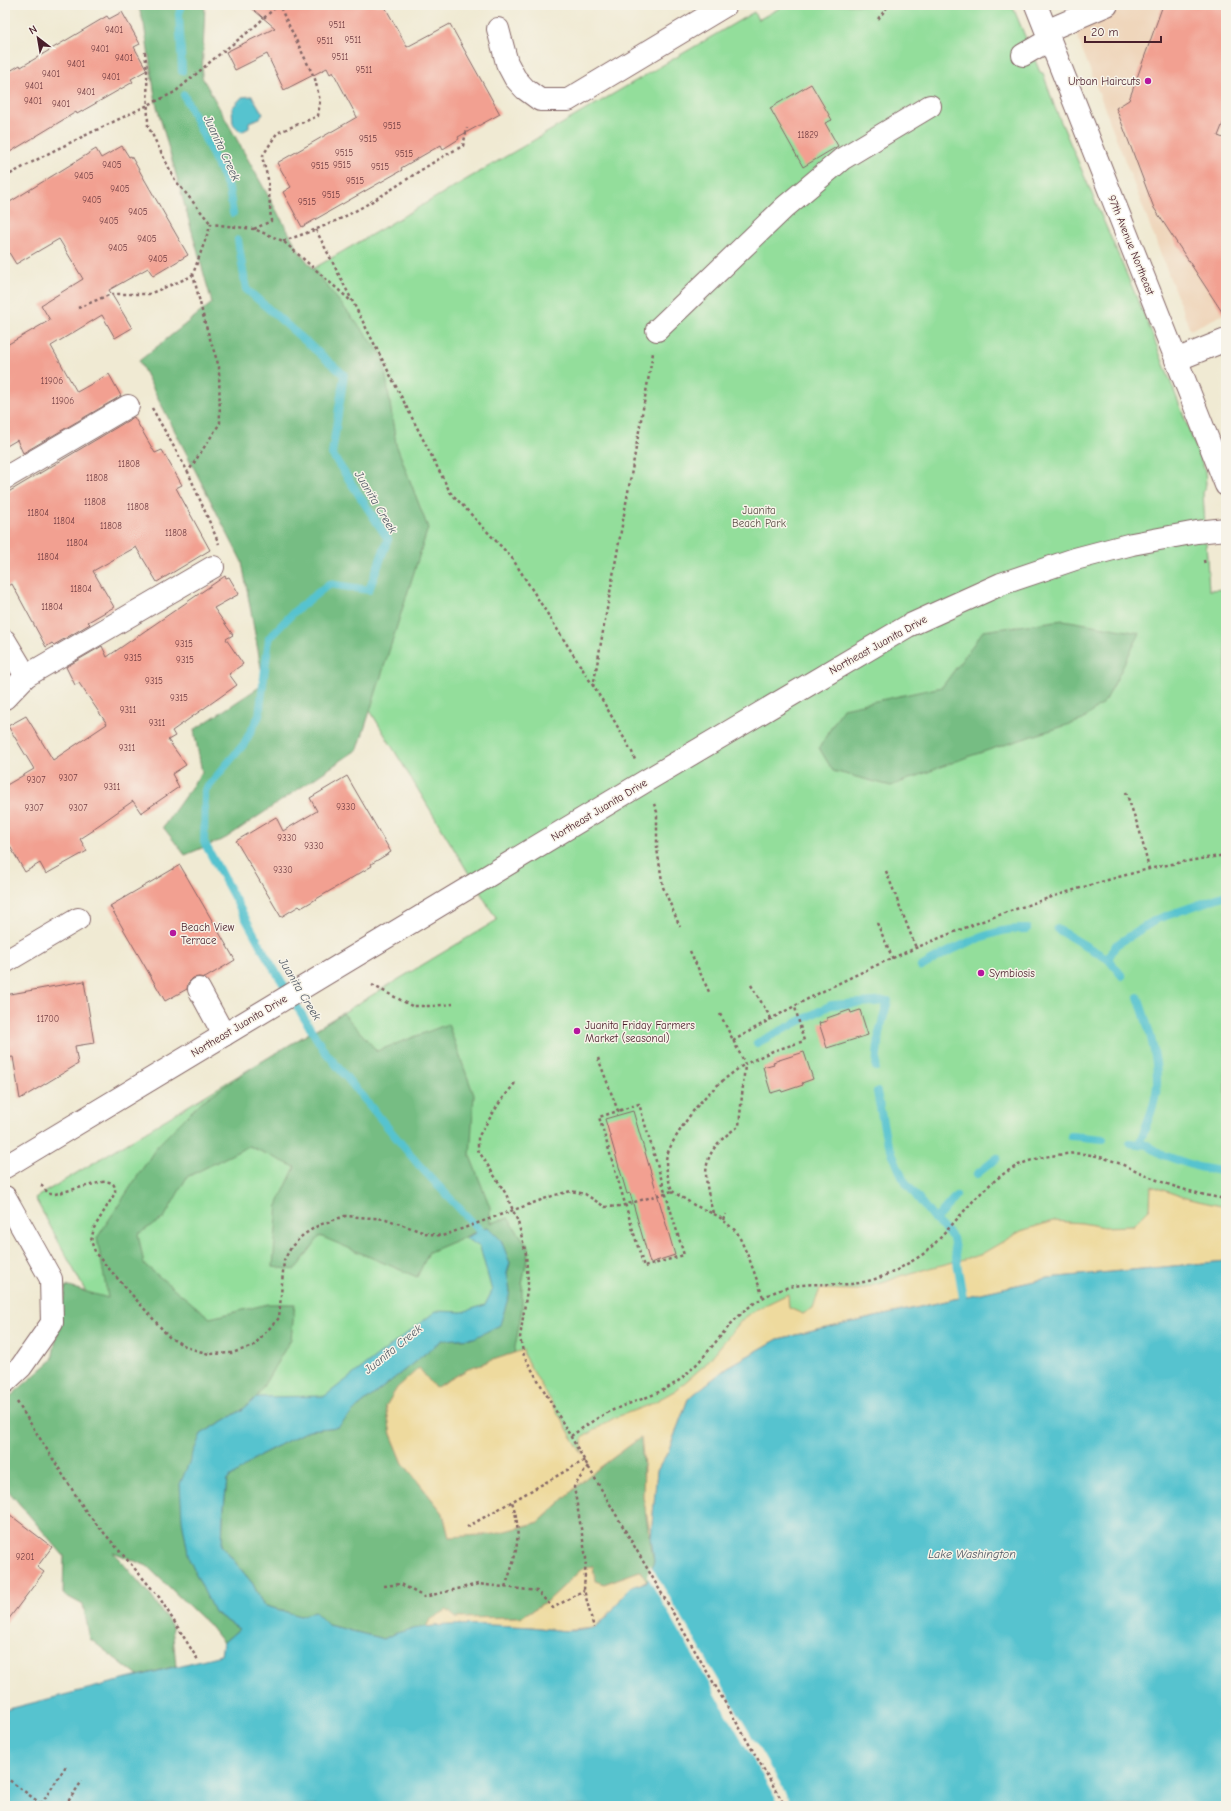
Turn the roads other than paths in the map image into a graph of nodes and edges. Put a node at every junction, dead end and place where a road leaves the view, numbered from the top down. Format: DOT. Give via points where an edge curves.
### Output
graph roads {
  1 [pos="726,5"];
  2 [pos="1036,5"];
  3 [pos="1107,5"];
  4 [pos="498,29"];
  5 [pos="1048,35"];
  6 [pos="1023,55"];
  7 [pos="930,106"];
  8 [pos="658,330"];
  9 [pos="1226,340"];
  10 [pos="1176,360"];
  11 [pos="128,406"];
  12 [pos="5,478"];
  13 [pos="1226,485"];
  14 [pos="1226,529"];
  15 [pos="213,568"];
  16 [pos="5,641"];
  17 [pos="26,676"];
  18 [pos="5,698"];
  19 [pos="78,919"];
  20 [pos="5,962"];
  21 [pos="199,990"];
  22 [pos="224,1035"];
  23 [pos="5,1167"];
  24 [pos="5,1197"];
  25 [pos="9,1389"];
  1 -- 4 [label="main road" via="568,100 540,100 525,89 507,63"];
  2 -- 5 [label="main road, 97th Avenue Northeast"];
  3 -- 5 [label="main road"];
  5 -- 6 [label="main road"];
  5 -- 10 [label="main road, 97th Avenue Northeast" via="1147,307"];
  7 -- 8 [label="main road" via="842,159 785,207"];
  9 -- 10 [label="main road"];
  10 -- 13 [label="main road, 97th Avenue Northeast"];
  11 -- 12 [label="main road"];
  14 -- 22 [label="main road, Northeast Juanita Drive" via="1132,544 1075,559 1001,584 908,626"];
  15 -- 17 [label="main road"];
  16 -- 17 [label="main road"];
  17 -- 18 [label="main road"];
  19 -- 20 [label="main road"];
  21 -- 22 [label="main road"];
  22 -- 23 [label="main road, Northeast Juanita Drive"];
  24 -- 25 [label="main road" via="51,1279 52,1323"];
}
